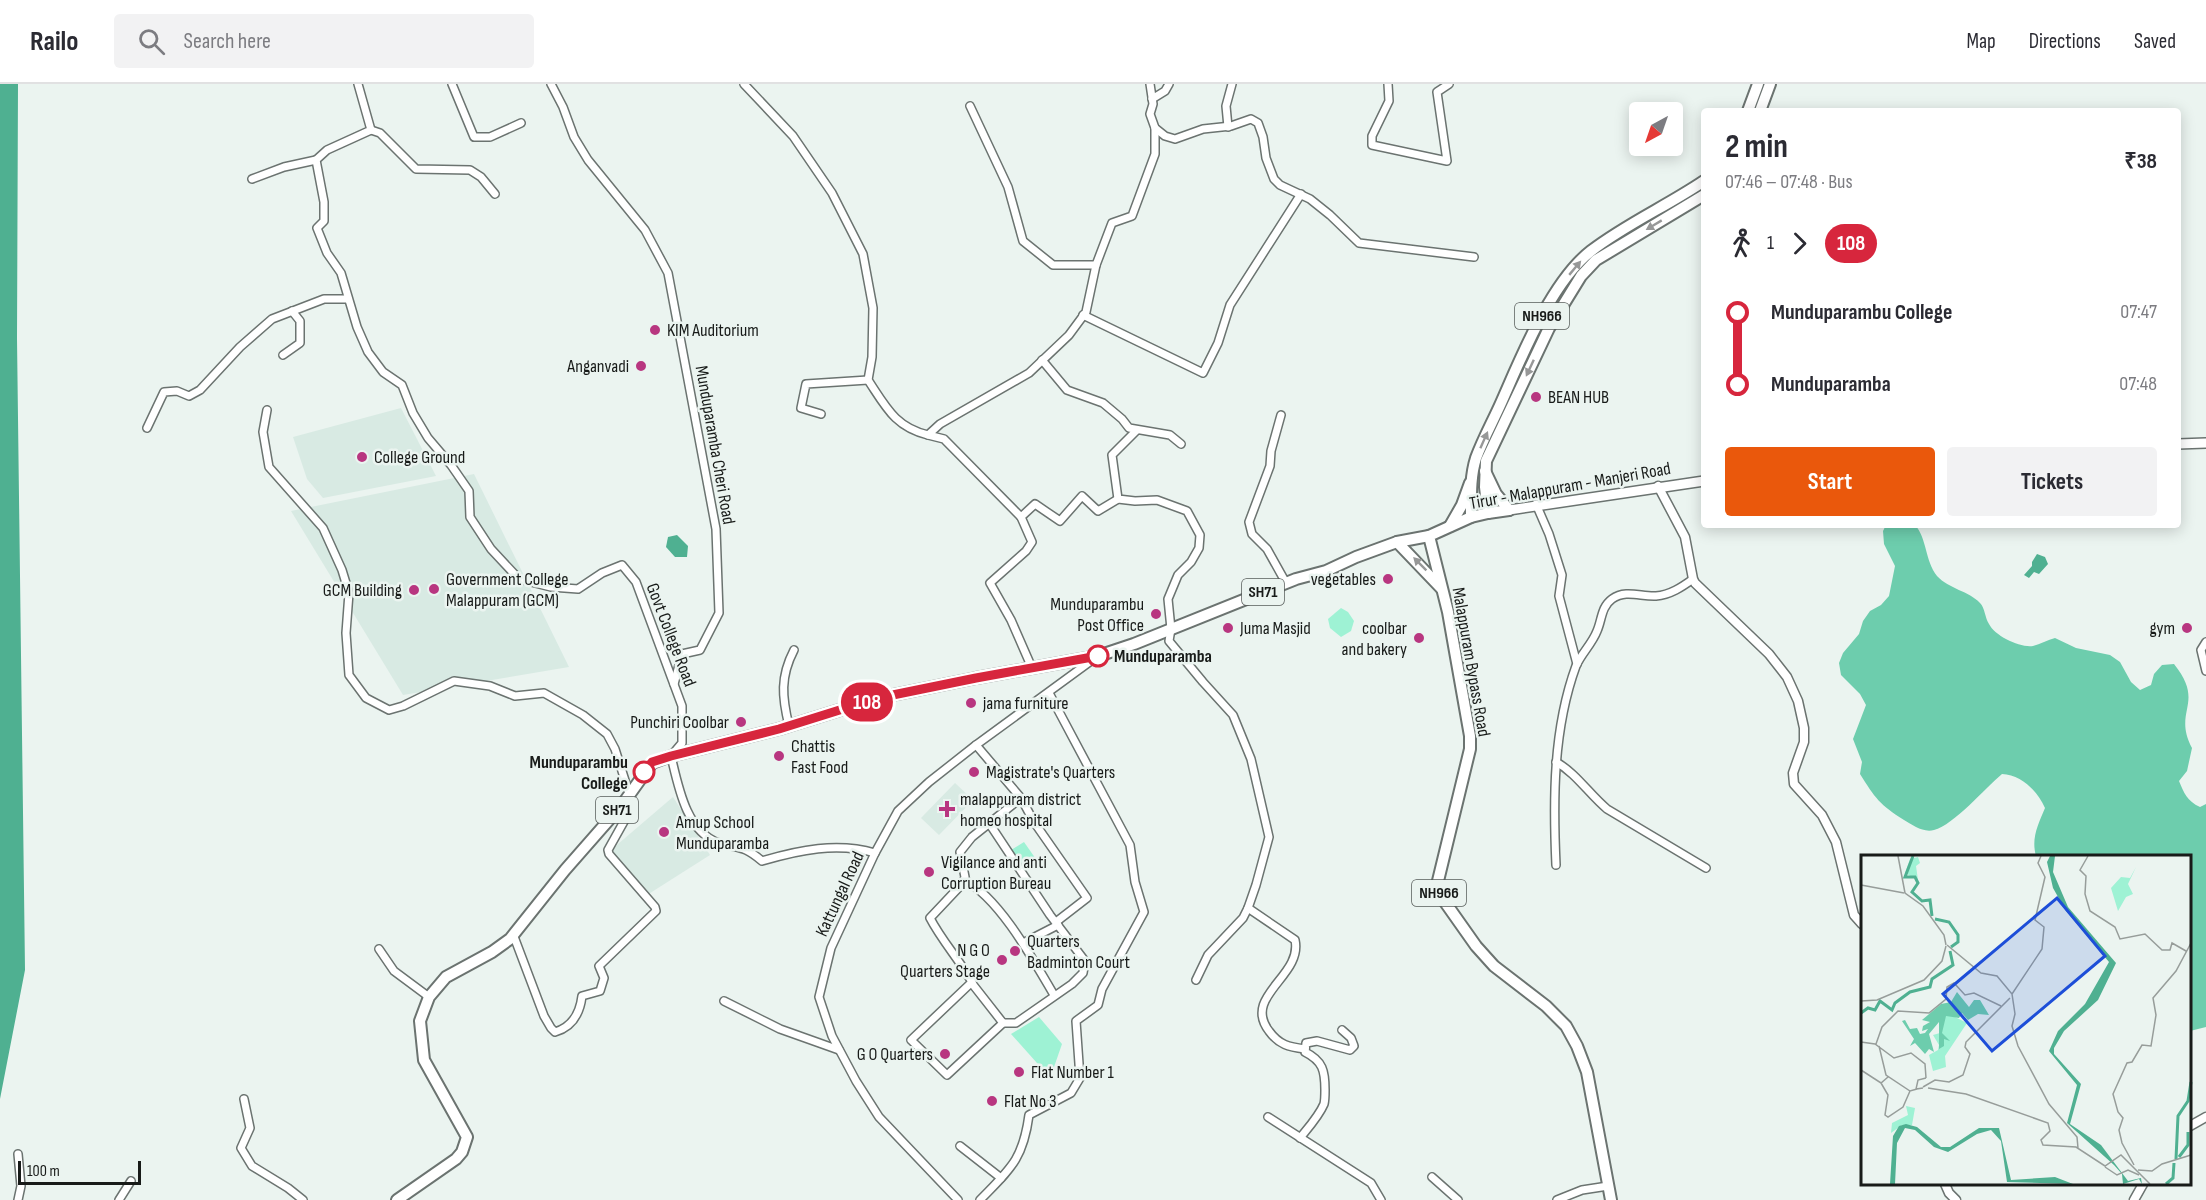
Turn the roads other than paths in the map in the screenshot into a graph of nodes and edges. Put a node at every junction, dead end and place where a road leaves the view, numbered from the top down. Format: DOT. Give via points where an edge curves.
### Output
graph roads {
  1 [pos="358,84"];
  2 [pos="452,84"];
  3 [pos="551,84"];
  4 [pos="744,84"];
  5 [pos="1150,84"];
  6 [pos="1169,84"];
  7 [pos="1232,84"];
  8 [pos="1388,84"];
  9 [pos="1449,84"];
  10 [pos="1758,84"];
  11 [pos="1770,84"];
  12 [pos="1152,99"];
  13 [pos="970,106"];
  14 [pos="1749,108"];
  15 [pos="1761,108"];
  16 [pos="521,123"];
  17 [pos="1228,127"];
  18 [pos="1155,128"];
  19 [pos="370,130"];
  20 [pos="316,160"];
  21 [pos="252,179"];
  22 [pos="1701,183"];
  23 [pos="495,194"];
  24 [pos="1301,194"];
  25 [pos="1701,197"];
  26 [pos="1474,257"];
  27 [pos="1096,265"];
  28 [pos="348,299"];
  29 [pos="292,311"];
  30 [pos="1086,315"];
  31 [pos="283,355"];
  32 [pos="1042,360"];
  33 [pos="868,380"];
  34 [pos="267,410"];
  35 [pos="821,414"];
  36 [pos="1281,414"];
  37 [pos="147,428"];
  38 [pos="1137,430"];
  39 [pos="928,435"];
  40 [pos="2206,443"];
  41 [pos="1181,444"];
  42 [pos="2181,444"];
  43 [pos="1485,470"];
  44 [pos="1471,481"];
  45 [pos="1701,481"];
  46 [pos="1658,486"];
  47 [pos="1118,499"];
  48 [pos="1536,504"];
  49 [pos="1509,510"];
  50 [pos="1488,513"];
  51 [pos="1020,517"];
  52 [pos="1471,517"];
  53 [pos="1450,526"];
  54 [pos="1430,536"];
  55 [pos="1396,542"];
  56 [pos="1693,579"];
  57 [pos="1286,583"];
  58 [pos="1441,588"];
  59 [pos="1171,629"];
  60 [pos="2206,642"];
  61 [pos="795,650"];
  62 [pos="1098,656"];
  63 [pos="1577,664"];
  64 [pos="1032,668"];
  65 [pos="2206,671"];
  66 [pos="674,684"];
  67 [pos="1049,693"];
  68 [pos="789,726"];
  69 [pos="976,745"];
  70 [pos="671,756"];
  71 [pos="1556,762"];
  72 [pos="628,795"];
  73 [pos="1020,798"];
  74 [pos="989,823"];
  75 [pos="875,853"];
  76 [pos="1556,865"];
  77 [pos="1706,868"];
  78 [pos="964,880"];
  79 [pos="1248,908"];
  80 [pos="1861,922"];
  81 [pos="1057,923"];
  82 [pos="513,934"];
  83 [pos="1023,943"];
  84 [pos="379,949"];
  85 [pos="1196,980"];
  86 [pos="972,982"];
  87 [pos="1054,995"];
  88 [pos="429,997"];
  89 [pos="724,1001"];
  90 [pos="1003,1023"];
  91 [pos="1342,1030"];
  92 [pos="839,1050"];
  93 [pos="1305,1050"];
  94 [pos="244,1099"];
  95 [pos="2206,1116"];
  96 [pos="1268,1117"];
  97 [pos="2191,1125"];
  98 [pos="1300,1138"];
  99 [pos="960,1146"];
  100 [pos="18,1154"];
  101 [pos="1432,1177"];
  102 [pos="1001,1178"];
  103 [pos="131,1182"];
  104 [pos="1945,1185"];
  105 [pos="2143,1185"];
  106 [pos="1608,1186"];
  107 [pos="18,1200"];
  108 [pos="119,1200"];
  109 [pos="303,1200"];
  110 [pos="397,1200"];
  111 [pos="957,1200"];
  112 [pos="980,1200"];
  113 [pos="1381,1200"];
  114 [pos="1458,1200"];
  115 [pos="1557,1200"];
  116 [pos="1611,1200"];
  117 [pos="1956,1200"];
  118 [pos="2134,1200"];
  1 -- 19 [label="street"];
  2 -- 16 [label="street" via="474,136 490,137"];
  3 -- 66 [label="street, Munduparamba Cheri Road" via="588,160 645,231 668,273 716,529 719,613 700,650 682,654"];
  4 -- 33 [label="street" via="793,136 832,193 863,254 873,308"];
  5 -- 12 [label="street"];
  6 -- 12 [label="street"];
  7 -- 17 [label="street" via="1226,106"];
  8 -- 9 [label="street" via="1389,100 1372,136 1372,145 1447,161 1437,92"];
  10 -- 14 [label="main road"];
  11 -- 15 [label="main road"];
  12 -- 18 [label="street" via="1150,114"];
  13 -- 27 [label="street" via="1008,187 1023,241 1053,264"];
  17 -- 18 [label="street" via="1203,129 1175,139"];
  17 -- 24 [label="street" via="1251,119 1258,123 1274,178"];
  18 -- 27 [label="street" via="1155,154 1132,216 1112,223"];
  19 -- 20 [label="street" via="327,150"];
  19 -- 23 [label="street" via="380,133 416,169 470,170"];
  20 -- 21 [label="street"];
  20 -- 28 [label="street" via="324,202 324,221 317,228 341,273"];
  44 -- 22 [label="main road, NH966, one-way" via="1476,458 1518,363 1541,317 1574,268 1590,251"];
  24 -- 26 [label="street" via="1359,243"];
  24 -- 30 [label="street" via="1230,305 1203,373"];
  25 -- 43 [label="main road, NH966, one-way" via="1596,260 1581,276 1549,328"];
  27 -- 30 [label="street"];
  28 -- 29 [label="street" via="324,299"];
  28 -- 66 [label="street, Govt College Road" via="368,352 383,372 402,385 428,438 470,491 470,517 491,549 519,579 551,586 578,589 622,565 636,582"];
  29 -- 31 [label="street" via="300,321 300,343"];
  29 -- 37 [label="street" via="272,319 254,333 200,390 189,396 164,392"];
  30 -- 32 [label="street"];
  32 -- 38 [label="street" via="1067,390 1103,403 1129,428"];
  32 -- 39 [label="street" via="1029,373 940,424"];
  33 -- 35 [label="street" via="806,384 801,408"];
  33 -- 39 [label="street" via="894,418 912,431"];
  34 -- 72 [label="street" via="263,432 269,467 323,528 350,593 346,633 349,675 366,698 389,710 454,681 490,686 515,696 544,693 584,715 607,734"];
  36 -- 57 [label="street" via="1270,466 1249,522 1252,534 1267,549"];
  38 -- 41 [label="street" via="1170,435"];
  38 -- 47 [label="street" via="1112,455"];
  39 -- 51 [label="street" via="944,439"];
  40 -- 42 [label="main road"];
  43 -- 49 [label="main road"];
  43 -- 50 [label="main road, NH966"];
  44 -- 52 [label="main road, NH966"];
  44 -- 53 [label="main road"];
  45 -- 46 [label="main road, Tirur - Malappuram - Manjeri Road"];
  46 -- 48 [label="main road, Tirur - Malappuram - Manjeri Road"];
  46 -- 56 [label="street" via="1685,537"];
  47 -- 51 [label="street" via="1098,511 1082,496 1060,521 1035,504"];
  47 -- 59 [label="street" via="1157,500 1187,510 1200,535 1191,562 1178,575 1168,599"];
  48 -- 49 [label="main road, Tirur - Malappuram - Manjeri Road"];
  48 -- 63 [label="street" via="1562,575 1559,596"];
  49 -- 50 [label="main road, Tirur - Malappuram - Manjeri Road"];
  50 -- 52 [label="main road, Tirur - Malappuram - Manjeri Road"];
  51 -- 64 [label="street" via="1032,542 990,583"];
  52 -- 53 [label="main road, Tirur - Malappuram - Manjeri Road"];
  53 -- 54 [label="main road, Tirur - Malappuram - Manjeri Road"];
  54 -- 55 [label="main road, Tirur - Malappuram - Manjeri Road / SH71"];
  54 -- 58 [label="main road, Malappuram Bypass Road / NH966"];
  55 -- 57 [label="main road, Tirur - Malappuram - Manjeri Road / SH71"];
  58 -- 55 [label="main road, one-way"];
  56 -- 63 [label="street" via="1677,591 1657,596 1628,593 1612,599"];
  56 -- 80 [label="street" via="1787,677 1804,728 1804,742 1793,772 1794,784 1822,815 1836,842 1854,915"];
  57 -- 59 [label="main road, Tirur - Malappuram - Manjeri Road / SH71"];
  58 -- 106 [label="main road, Malappuram Bypass Road / NH966" via="1470,749 1437,885 1440,895 1494,966 1566,1026 1587,1072"];
  59 -- 62 [label="main road, Tirur - Malappuram - Manjeri Road / SH71"];
  59 -- 79 [label="street" via="1169,641 1233,715 1251,759 1269,837"];
  60 -- 65 [label="street" via="2201,650"];
  61 -- 68 [label="street" via="786,665 782,698"];
  62 -- 64 [label="main road, Tirur - Malappuram - Manjeri Road / SH71"];
  62 -- 67 [label="street, Kattungal Road"];
  63 -- 71 [label="street" via="1562,717"];
  64 -- 68 [label="main road, Tirur - Malappuram - Manjeri Road / SH71" via="878,698"];
  66 -- 70 [label="street, Govt College Road" via="682,706 682,743"];
  67 -- 69 [label="street, Kattungal Road"];
  67 -- 102 [label="street" via="1130,845 1144,912 1102,989 1098,1005 1076,1020 1080,1078 1071,1093 1029,1115 1022,1151"];
  68 -- 70 [label="main road, Tirur - Malappuram - Manjeri Road / SH71"];
  69 -- 73 [label="street"];
  69 -- 75 [label="street, Kattungal Road" via="898,811"];
  70 -- 72 [label="main road, Tirur - Malappuram - Manjeri Road / SH71" via="652,762"];
  70 -- 75 [label="street" via="688,811 702,834 718,842 748,849 762,861 814,848 858,848"];
  71 -- 76 [label="street"];
  71 -- 77 [label="street" via="1607,809"];
  72 -- 82 [label="main road, Tirur - Malappuram - Manjeri Road / SH71"];
  72 -- 82 [label="street" via="627,816 608,850 656,911 599,966 604,978 600,991 582,996 576,1016 563,1030 555,1032 544,1016"];
  73 -- 74 [label="street"];
  73 -- 81 [label="street" via="1087,898"];
  74 -- 78 [label="street" via="960,852"];
  74 -- 81 [label="street"];
  75 -- 92 [label="street, Kattungal Road" via="831,948 819,997"];
  78 -- 83 [label="street" via="975,885"];
  78 -- 86 [label="street" via="930,918"];
  79 -- 85 [label="street" via="1208,955"];
  79 -- 93 [label="street" via="1295,940 1297,948 1287,972 1267,995 1261,1017 1275,1039"];
  81 -- 83 [label="street"];
  81 -- 87 [label="street" via="1085,961 1083,974"];
  82 -- 88 [label="main road, Tirur - Malappuram - Manjeri Road / SH71" via="492,952 446,976"];
  83 -- 87 [label="street"];
  84 -- 88 [label="street" via="394,971"];
  86 -- 90 [label="street"];
  86 -- 90 [label="street" via="911,1040 947,1075"];
  87 -- 90 [label="street" via="1017,1023"];
  88 -- 110 [label="main road, Tirur - Malappuram - Manjeri Road / SH71" via="420,1021 424,1060 467,1137 456,1159"];
  89 -- 92 [label="street" via="780,1029"];
  91 -- 93 [label="street" via="1351,1038 1354,1046 1350,1050 1317,1041 1306,1043"];
  92 -- 111 [label="street, Kattungal Road" via="879,1117"];
  93 -- 98 [label="street" via="1325,1073 1324,1102"];
  94 -- 109 [label="street" via="250,1128 241,1148 252,1166"];
  95 -- 97 [label="street"];
  96 -- 98 [label="street"];
  98 -- 113 [label="street" via="1371,1183"];
  99 -- 102 [label="street"];
  100 -- 107 [label="street"];
  101 -- 114 [label="street"];
  102 -- 112 [label="street"];
  103 -- 108 [label="street"];
  104 -- 117 [label="street"];
  105 -- 118 [label="street"];
  106 -- 115 [label="street" via="1582,1190"];
  106 -- 116 [label="main road, Malappuram Bypass Road / NH966"];
}
